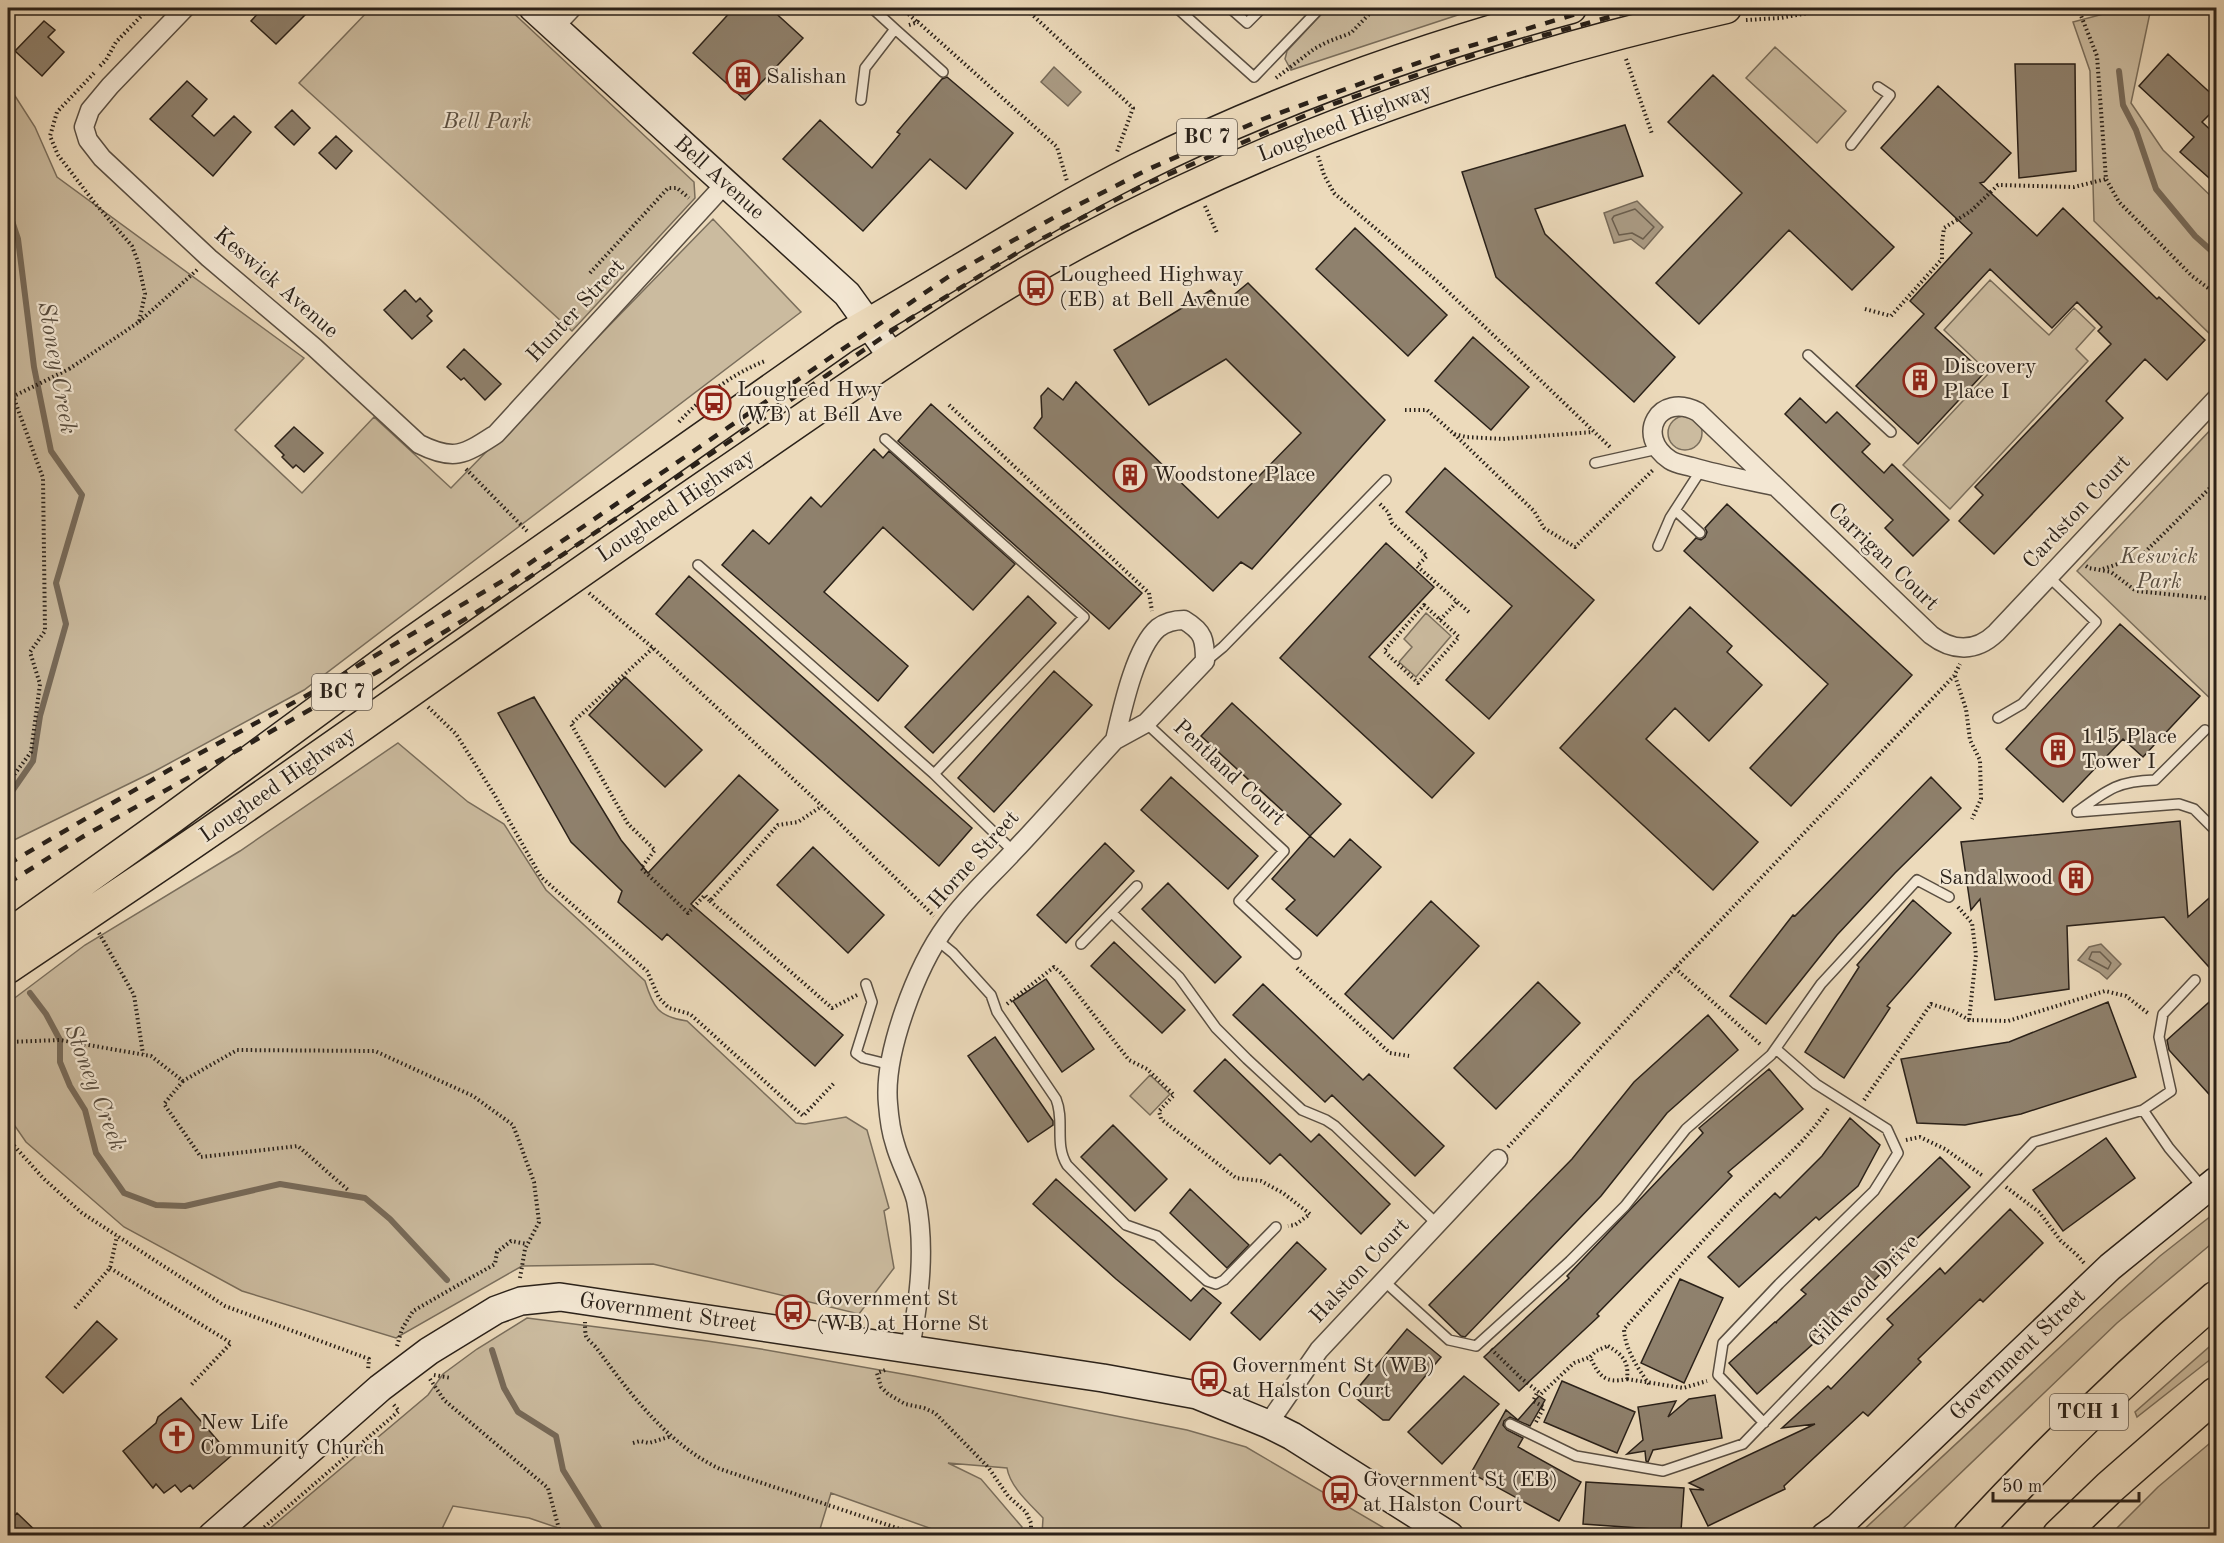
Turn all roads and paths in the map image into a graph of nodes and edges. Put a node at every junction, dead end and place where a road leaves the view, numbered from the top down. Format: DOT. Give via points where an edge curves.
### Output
graph roads {
  1 [pos="185,8"];
  2 [pos="533,8"];
  3 [pos="872,8"];
  4 [pos="902,8"];
  5 [pos="1177,8"];
  6 [pos="1230,8"];
  7 [pos="1262,8"];
  8 [pos="1320,8"];
  9 [pos="1375,8"];
  10 [pos="1571,8"];
  11 [pos="1837,8"];
  12 [pos="2059,8"];
  13 [pos="2078,9"];
  14 [pos="1027,10"];
  15 [pos="1735,14"];
  16 [pos="564,17"];
  17 [pos="918,22"];
  18 [pos="895,29"];
  19 [pos="1626,59"];
  20 [pos="943,72"];
  21 [pos="1272,80"];
  22 [pos="1878,87"];
  23 [pos="861,99"];
  24 [pos="1652,134"];
  25 [pos="1851,145"];
  26 [pos="1115,156"];
  27 [pos="1307,156"];
  28 [pos="73,174"];
  29 [pos="2106,179"];
  30 [pos="1067,182"];
  31 [pos="725,184"];
  32 [pos="692,200"];
  33 [pos="1204,204"];
  34 [pos="1217,233"];
  35 [pos="209,258"];
  36 [pos="590,273"];
  37 [pos="2217,294"];
  38 [pos="1865,309"];
  39 [pos="139,322"];
  40 [pos="869,324"];
  41 [pos="1808,355"];
  42 [pos="893,358"];
  43 [pos="8,382"];
  44 [pos="8,399"];
  45 [pos="2217,399"];
  46 [pos="949,405"];
  47 [pos="1405,410"];
  48 [pos="1594,432"];
  49 [pos="1891,432"];
  50 [pos="1454,434"];
  51 [pos="885,439"];
  52 [pos="452,455"];
  53 [pos="1621,457"];
  54 [pos="1658,457"];
  55 [pos="1595,463"];
  56 [pos="1701,470"];
  57 [pos="1386,480"];
  58 [pos="2217,482"];
  59 [pos="1774,486"];
  60 [pos="1370,496"];
  61 [pos="1675,510"];
  62 [pos="1700,533"];
  63 [pos="533,537"];
  64 [pos="1658,546"];
  65 [pos="698,565"];
  66 [pos="2086,566"];
  67 [pos="2103,569"];
  68 [pos="2049,577"];
  69 [pos="585,590"];
  70 [pos="2217,599"];
  71 [pos="1457,602"];
  72 [pos="1470,613"];
  73 [pos="1153,619"];
  74 [pos="1440,620"];
  75 [pos="653,648"];
  76 [pos="1967,649"];
  77 [pos="1204,662"];
  78 [pos="1954,676"];
  79 [pos="423,702"];
  80 [pos="1998,718"];
  81 [pos="1146,723"];
  82 [pos="2205,730"];
  83 [pos="1115,740"];
  84 [pos="934,774"];
  85 [pos="8,783"];
  86 [pos="822,806"];
  87 [pos="1972,819"];
  88 [pos="2217,831"];
  89 [pos="1014,852"];
  90 [pos="1137,886"];
  91 [pos="1948,897"];
  92 [pos="710,901"];
  93 [pos="1112,913"];
  94 [pos="1966,916"];
  95 [pos="98,932"];
  96 [pos="941,934"];
  97 [pos="8,935"];
  98 [pos="1081,944"];
  99 [pos="1296,954"];
  100 [pos="8,968"];
  101 [pos="1675,968"];
  102 [pos="2195,980"];
  103 [pos="866,986"];
  104 [pos="997,1012"];
  105 [pos="1969,1020"];
  106 [pos="2162,1021"];
  107 [pos="1752,1037"];
  108 [pos="8,1042"];
  109 [pos="1776,1049"];
  110 [pos="143,1054"];
  111 [pos="1409,1056"];
  112 [pos="891,1065"];
  113 [pos="183,1081"];
  114 [pos="835,1082"];
  115 [pos="1836,1096"];
  116 [pos="1856,1110"];
  117 [pos="2142,1110"];
  118 [pos="8,1138"];
  119 [pos="1498,1159"];
  120 [pos="2210,1185"];
  121 [pos="348,1190"];
  122 [pos="1437,1224"];
  123 [pos="1276,1227"];
  124 [pos="117,1236"];
  125 [pos="527,1244"];
  126 [pos="110,1268"];
  127 [pos="1384,1281"];
  128 [pos="2217,1298"];
  129 [pos="521,1301"];
  130 [pos="583,1301"];
  131 [pos="75,1308"];
  132 [pos="1481,1341"];
  133 [pos="910,1348"];
  134 [pos="396,1353"];
  135 [pos="1590,1357"];
  136 [pos="368,1374"];
  137 [pos="1718,1375"];
  138 [pos="451,1378"];
  139 [pos="1627,1379"];
  140 [pos="1649,1384"];
  141 [pos="191,1385"];
  142 [pos="1538,1391"];
  143 [pos="2217,1394"];
  144 [pos="392,1403"];
  145 [pos="1541,1412"];
  146 [pos="1764,1423"];
  147 [pos="1268,1424"];
  148 [pos="1510,1424"];
  149 [pos="673,1436"];
  150 [pos="633,1443"];
  151 [pos="212,1536"];
  152 [pos="254,1536"];
  153 [pos="564,1536"];
  154 [pos="921,1536"];
  155 [pos="1031,1536"];
  156 [pos="1450,1536"];
  157 [pos="1825,1536"];
  158 [pos="1970,1536"];
  159 [pos="2059,1536"];
  1 -- 35 [label="street, Keswick Avenue" via="96,102 84,127 88,140 102,158"];
  2 -- 16 [label="street, Bell Avenue"];
  3 -- 18 [label="lane"];
  4 -- 17 [label="path"];
  5 -- 8 [label="lane" via="1254,77"];
  6 -- 7 [label="lane" via="1247,23"];
  9 -- 21 [label="path" via="1351,33 1327,42"];
  10 -- 40 [label="main road, Lougheed Highway / BC 7" via="1488,30 1385,65 1199,141 1068,206"];
  11 -- 15 [label="path" via="1779,18"];
  12 -- 13 [label="path"];
  13 -- 29 [label="path" via="2097,56"];
  14 -- 26 [label="path" via="1133,108"];
  15 -- 42 [label="main road, Lougheed Highway / BC 7" via="1635,28 1523,59 1310,134 1076,244 999,288"];
  16 -- 31 [label="street, Bell Avenue"];
  17 -- 18 [label="path"];
  17 -- 30 [label="path" via="1057,147"];
  18 -- 20 [label="lane"];
  18 -- 23 [label="lane" via="865,68"];
  19 -- 24 [label="path"];
  22 -- 25 [label="lane" via="1890,96"];
  27 -- 48 [label="path" via="1317,152 1334,194 1438,282"];
  28 -- 39 [label="path" via="132,246 145,294"];
  29 -- 37 [label="path" via="2119,202 2192,276"];
  29 -- 38 [label="path" via="2074,187 1998,185 1971,211 1944,228 1942,259 1891,316"];
  31 -- 40 [label="street, Bell Avenue" via="847,294"];
  31 -- 52 [label="street, Hunter Street" via="496,434 470,451"];
  32 -- 36 [label="path" via="677,188 668,188"];
  33 -- 34 [label="path"];
  35 -- 39 [label="path"];
  35 -- 52 [label="street, Keswick Avenue" via="419,444"];
  39 -- 44 [label="path, bridge" via="69,369"];
  40 -- 42 [label="street, Bell Avenue"];
  40 -- 97 [label="main road, Lougheed Highway / BC 7" via="845,337 404,648"];
  41 -- 49 [label="lane"];
  42 -- 100 [label="main road, Lougheed Highway / BC 7"];
  43 -- 85 [label="path" via="42,478 45,631 30,652 40,684 31,753"];
  45 -- 68 [label="street, Cardston Court"];
  46 -- 73 [label="path" via="1149,593"];
  47 -- 50 [label="path" via="1427,410"];
  48 -- 50 [label="path" via="1503,439"];
  48 -- 53 [label="path"];
  50 -- 54 [label="path" via="1534,511 1544,528 1575,547"];
  51 -- 84 [label="lane" via="1083,617"];
  52 -- 63 [label="path"];
  53 -- 54 [label="lane"];
  53 -- 55 [label="lane"];
  54 -- 56 [label="street"];
  54 -- 59 [label="street, Carrigan Court" via="1652,433 1656,417 1670,407 1687,406 1698,412"];
  56 -- 59 [label="street"];
  56 -- 61 [label="lane"];
  57 -- 60 [label="lane"];
  58 -- 67 [label="path" via="2141,556"];
  59 -- 76 [label="street, Carrigan Court" via="1931,635 1948,646"];
  60 -- 71 [label="path" via="1427,555 1417,566"];
  60 -- 77 [label="lane"];
  61 -- 62 [label="lane"];
  61 -- 64 [label="lane"];
  65 -- 84 [label="lane"];
  66 -- 67 [label="path"];
  67 -- 70 [label="path" via="2136,591"];
  68 -- 76 [label="street, Cardston Court" via="1990,639"];
  68 -- 80 [label="lane" via="2096,622 2022,704"];
  69 -- 75 [label="path"];
  71 -- 72 [label="path"];
  71 -- 74 [label="path"];
  74 -- 74 [label="path" via="1424,605 1384,651 1418,683 1459,637"];
  75 -- 86 [label="path"];
  75 -- 92 [label="path" via="571,724 628,824 655,850 641,868 688,913 705,895"];
  76 -- 78 [label="path"];
  77 -- 81 [label="street, Horne Street"];
  77 -- 83 [label="street, Horne Street" via="1205,642 1196,627 1184,620 1158,629 1140,653"];
  78 -- 87 [label="path" via="1966,709 1970,740 1980,760 1981,799"];
  78 -- 101 [label="path"];
  79 -- 114 [label="path" via="456,734 541,877 647,970 659,998 669,1008 690,1014 803,1116"];
  81 -- 83 [label="street, Horne Street"];
  81 -- 99 [label="lane, Pentland Court" via="1284,851 1239,901"];
  82 -- 88 [label="lane" via="2155,780 2111,787 2078,812 2179,804 2194,809"];
  83 -- 89 [label="street, Horne Street"];
  84 -- 89 [label="lane"];
  86 -- 92 [label="path" via="798,822 778,825"];
  86 -- 96 [label="path"];
  89 -- 96 [label="street, Horne Street" via="962,905"];
  90 -- 93 [label="lane"];
  91 -- 109 [label="lane" via="1917,880 1821,984"];
  92 -- 103 [label="path" via="832,1008"];
  93 -- 98 [label="lane"];
  93 -- 122 [label="lane" via="1179,977 1216,1029 1254,1066 1302,1110 1335,1126"];
  94 -- 105 [label="path" via="1972,923 1976,955"];
  95 -- 110 [label="path" via="134,995"];
  96 -- 104 [label="lane" via="952,953 991,995"];
  96 -- 112 [label="street, Horne Street" via="902,1020"];
  99 -- 111 [label="path" via="1293,964 1390,1053"];
  101 -- 107 [label="path"];
  101 -- 119 [label="path"];
  102 -- 106 [label="lane" via="2163,1014"];
  103 -- 112 [label="lane" via="872,1002 856,1053"];
  104 -- 123 [label="lane" via="1056,1098 1060,1114 1059,1147 1067,1166 1126,1225 1158,1236 1207,1281 1216,1284"];
  104 -- 123 [label="path" via="1054,968 1061,973 1130,1060 1147,1069 1174,1095 1159,1110 1161,1119 1236,1178 1261,1181 1310,1214 1295,1225"];
  105 -- 106 [label="path" via="2008,1021 2106,991 2126,996"];
  105 -- 116 [label="path" via="1931,1005"];
  106 -- 117 [label="lane, Gildwood Drive" via="2159,1036 2171,1091"];
  108 -- 110 [label="path" via="60,1040"];
  109 -- 115 [label="lane"];
  109 -- 132 [label="lane" via="1686,1129 1625,1206"];
  110 -- 113 [label="path"];
  112 -- 133 [label="street, Horne Street" via="888,1102 894,1143 915,1199 922,1255"];
  113 -- 121 [label="path" via="164,1104 201,1157 298,1146"];
  113 -- 125 [label="path" via="237,1050 375,1051 473,1096 513,1125 522,1148 534,1182 539,1222"];
  115 -- 116 [label="lane"];
  115 -- 140 [label="path" via="1807,1137 1740,1202 1624,1329 1625,1341"];
  116 -- 137 [label="lane" via="1887,1129 1898,1153 1874,1191 1723,1343"];
  117 -- 120 [label="lane" via="2169,1148"];
  117 -- 146 [label="lane, Gildwood Drive" via="2034,1142"];
  118 -- 124 [label="path" via="44,1179 82,1213"];
  119 -- 122 [label="street, Halston Court"];
  120 -- 157 [label="street, Government Street" via="2110,1267"];
  122 -- 127 [label="street, Halston Court"];
  124 -- 126 [label="path"];
  124 -- 136 [label="path" via="225,1306 369,1359"];
  125 -- 129 [label="path" via="520,1275"];
  125 -- 134 [label="path" via="511,1241 497,1252 495,1264 413,1311 402,1329"];
  126 -- 131 [label="path"];
  126 -- 141 [label="path" via="231,1343"];
  127 -- 132 [label="lane" via="1449,1340 1476,1346"];
  127 -- 147 [label="street, Halston Court" via="1319,1350"];
  128 -- 158 [label="highway, TCH 1" via="2078,1422"];
  129 -- 130 [label="street, Government Street" via="560,1297"];
  129 -- 151 [label="street, Government Street" via="496,1311 429,1351 371,1396"];
  130 -- 133 [label="street, Government Street"];
  130 -- 149 [label="path" via="586,1336 626,1388"];
  132 -- 142 [label="path"];
  133 -- 147 [label="street, Government Street" via="1197,1395"];
  133 -- 155 [label="path" via="896,1365 877,1373 881,1387 896,1399 935,1413 949,1426 1026,1512"];
  135 -- 139 [label="path" via="1604,1378 1616,1382"];
  135 -- 139 [label="path" via="1608,1346 1620,1353 1628,1366"];
  135 -- 142 [label="path" via="1574,1363 1541,1394"];
  137 -- 140 [label="path" via="1683,1388"];
  137 -- 146 [label="lane"];
  138 -- 153 [label="path" via="429,1374 444,1400 548,1488"];
  139 -- 140 [label="path"];
  142 -- 145 [label="path" via="1533,1401 1544,1407"];
  143 -- 159 [label="highway, TCH 1"];
  144 -- 152 [label="path" via="399,1411"];
  146 -- 148 [label="lane, Gildwood Drive" via="1743,1444 1663,1471 1576,1456"];
  147 -- 156 [label="street, Government Street"];
  149 -- 150 [label="path"];
  149 -- 154 [label="path" via="701,1460 720,1469"];
}
